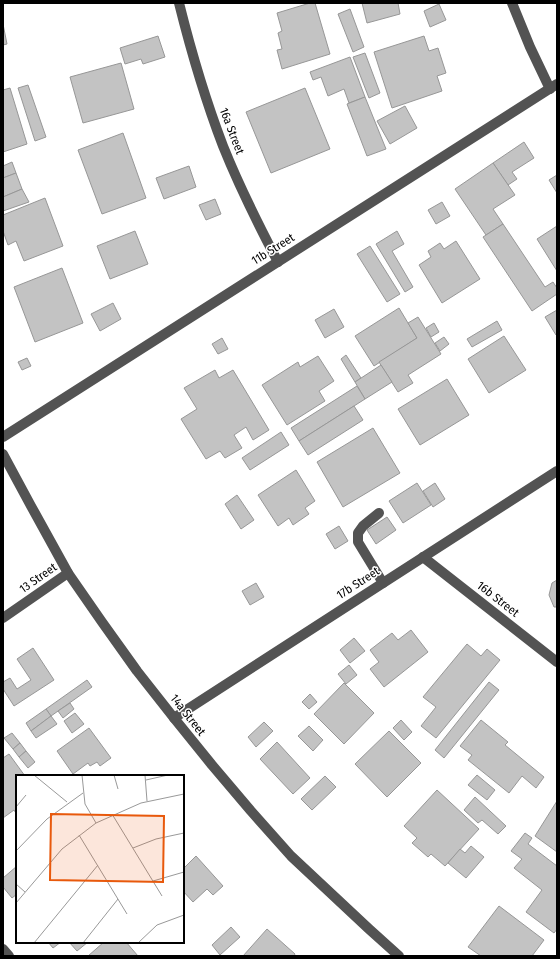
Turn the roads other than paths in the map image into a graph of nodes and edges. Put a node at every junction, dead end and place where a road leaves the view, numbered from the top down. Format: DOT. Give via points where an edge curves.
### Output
graph roads {
  1 [pos="179,3"];
  2 [pos="512,3"];
  3 [pos="553,87"];
  4 [pos="278,262"];
  5 [pos="3,437"];
  6 [pos="3,454"];
  7 [pos="557,472"];
  8 [pos="379,513"];
  9 [pos="423,557"];
  10 [pos="68,573"];
  11 [pos="383,583"];
  12 [pos="3,618"];
  13 [pos="557,662"];
  14 [pos="174,718"];
  15 [pos="3,949"];
  16 [pos="9,956"];
  17 [pos="399,956"];
  1 -- 4 [label="street, 16a Street" via="196,66 224,147 240,186"];
  2 -- 3 [label="street" via="530,47"];
  3 -- 4 [label="street, 11b Street"];
  4 -- 5 [label="street, 11b Street"];
  6 -- 10 [label="street, 14a Street"];
  7 -- 9 [label="street, 17b Street"];
  8 -- 11 [label="street" via="363,526 358,533 358,542"];
  9 -- 11 [label="street, 17b Street"];
  9 -- 13 [label="street, 16b Street"];
  10 -- 12 [label="street, 13 Street"];
  10 -- 14 [label="street, 14a Street"];
  11 -- 14 [label="street, 17b Street"];
  14 -- 17 [label="street, 14a Street" via="291,856"];
  15 -- 16 [label="street"];
}
